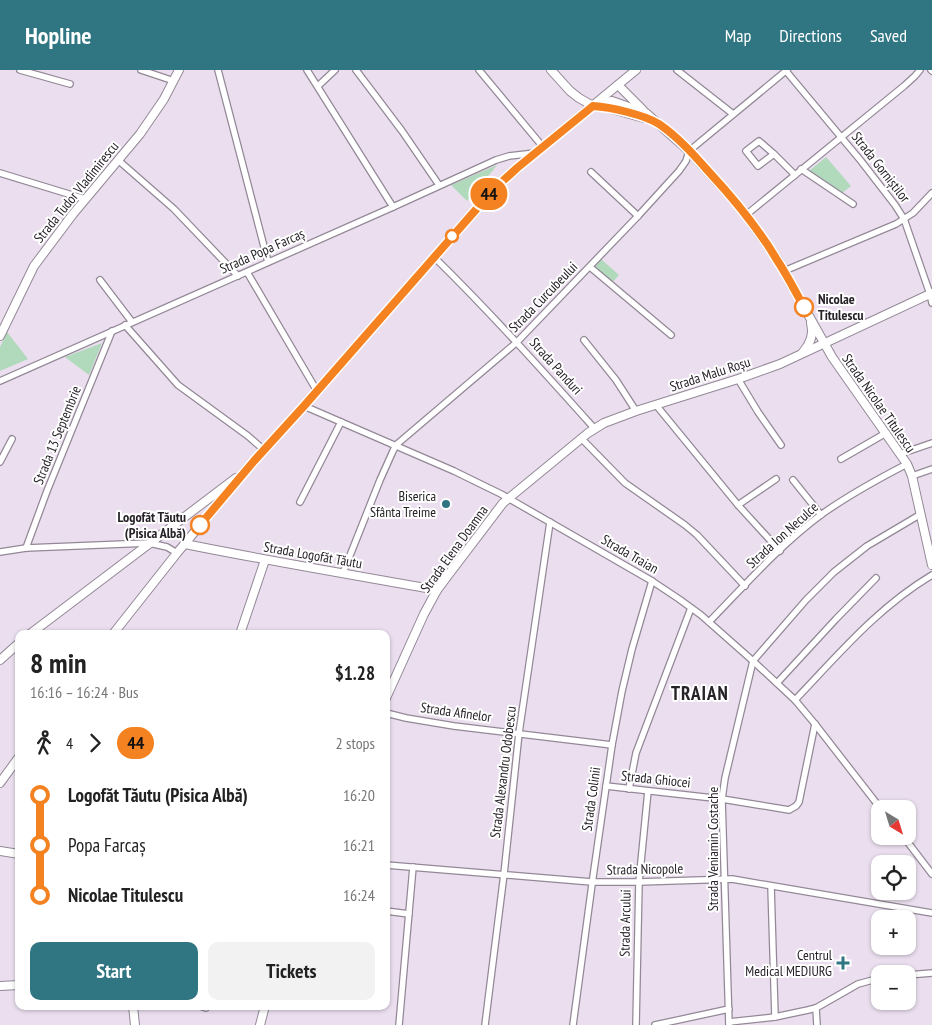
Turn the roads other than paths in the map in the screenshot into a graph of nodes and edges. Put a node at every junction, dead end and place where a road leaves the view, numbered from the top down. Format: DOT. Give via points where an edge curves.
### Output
graph roads {
  1 [pos="20,70"];
  2 [pos="141,70"];
  3 [pos="179,70"];
  4 [pos="218,70"];
  5 [pos="307,70"];
  6 [pos="335,70"];
  7 [pos="356,70"];
  8 [pos="479,70"];
  9 [pos="551,70"];
  10 [pos="636,70"];
  11 [pos="677,70"];
  12 [pos="920,70"];
  13 [pos="787,71"];
  14 [pos="174,81"];
  15 [pos="70,84"];
  16 [pos="618,85"];
  17 [pos="318,86"];
  18 [pos="593,106"];
  19 [pos="646,113"];
  20 [pos="734,114"];
  21 [pos="658,124"];
  22 [pos="841,137"];
  23 [pos="543,147"];
  24 [pos="689,151"];
  25 [pos="536,152"];
  26 [pos="774,154"];
  27 [pos="118,160"];
  28 [pos="801,169"];
  29 [pos="0,172"];
  30 [pos="591,172"];
  31 [pos="794,175"];
  32 [pos="440,185"];
  33 [pos="932,193"];
  34 [pos="85,199"];
  35 [pos="853,204"];
  36 [pos="393,207"];
  37 [pos="746,215"];
  38 [pos="638,216"];
  39 [pos="904,219"];
  40 [pos="434,257"];
  41 [pos="268,262"];
  42 [pos="590,267"];
  43 [pos="784,271"];
  44 [pos="247,272"];
  45 [pos="238,276"];
  46 [pos="100,280"];
  47 [pos="931,293"];
  48 [pos="932,303"];
  49 [pos="809,316"];
  50 [pos="128,324"];
  51 [pos="112,332"];
  52 [pos="671,335"];
  53 [pos="0,336"];
  54 [pos="584,340"];
  55 [pos="517,342"];
  56 [pos="825,344"];
  57 [pos="801,354"];
  58 [pos="738,379"];
  59 [pos="0,381"];
  60 [pos="317,391"];
  61 [pos="656,405"];
  62 [pos="304,406"];
  63 [pos="636,411"];
  64 [pos="341,422"];
  65 [pos="594,428"];
  66 [pos="886,432"];
  67 [pos="582,438"];
  68 [pos="12,439"];
  69 [pos="932,443"];
  70 [pos="396,445"];
  71 [pos="781,445"];
  72 [pos="264,450"];
  73 [pos="900,454"];
  74 [pos="841,459"];
  75 [pos="0,462"];
  76 [pos="907,464"];
  77 [pos="247,469"];
  78 [pos="932,469"];
  79 [pos="912,476"];
  80 [pos="776,479"];
  81 [pos="793,480"];
  82 [pos="509,498"];
  83 [pos="300,502"];
  84 [pos="738,505"];
  85 [pos="921,514"];
  86 [pos="821,515"];
  87 [pos="550,522"];
  88 [pos="929,531"];
  89 [pos="149,543"];
  90 [pos="185,544"];
  91 [pos="26,548"];
  92 [pos="780,551"];
  93 [pos="0,552"];
  94 [pos="177,553"];
  95 [pos="265,560"];
  96 [pos="932,565"];
  97 [pos="343,573"];
  98 [pos="932,575"];
  99 [pos="876,578"];
  100 [pos="652,581"];
  101 [pos="745,586"];
  102 [pos="437,590"];
  103 [pos="691,608"];
  104 [pos="709,622"];
  105 [pos="35,630"];
  106 [pos="116,630"];
  107 [pos="241,630"];
  108 [pos="15,647"];
  109 [pos="0,660"];
  110 [pos="753,660"];
  111 [pos="777,683"];
  112 [pos="390,689"];
  113 [pos="795,700"];
  114 [pos="390,714"];
  115 [pos="815,724"];
  116 [pos="519,733"];
  117 [pos="612,745"];
  118 [pos="15,763"];
  119 [pos="0,783"];
  120 [pos="606,786"];
  121 [pos="629,789"];
  122 [pos="648,791"];
  123 [pos="722,799"];
  124 [pos="874,800"];
  125 [pos="910,845"];
  126 [pos="0,851"];
  127 [pos="15,853"];
  128 [pos="390,865"];
  129 [pos="413,867"];
  130 [pos="504,874"];
  131 [pos="932,874"];
  132 [pos="724,879"];
  133 [pos="592,882"];
  134 [pos="639,882"];
  135 [pos="771,886"];
  136 [pos="390,912"];
  137 [pos="932,913"];
  138 [pos="409,914"];
  139 [pos="932,973"];
  140 [pos="916,974"];
  141 [pos="871,980"];
  142 [pos="15,985"];
  143 [pos="0,986"];
  144 [pos="816,1008"];
  145 [pos="729,1009"];
  146 [pos="133,1010"];
  147 [pos="264,1010"];
  148 [pos="775,1016"];
  149 [pos="729,1024"];
  150 [pos="135,1025"];
  151 [pos="260,1025"];
  152 [pos="399,1025"];
  153 [pos="485,1025"];
  154 [pos="574,1025"];
  155 [pos="636,1025"];
  156 [pos="655,1025"];
  157 [pos="817,1025"];
  1 -- 15 [label="street"];
  2 -- 14 [label="street"];
  3 -- 14 [label="main road, Strada Tudor Vladimirescu"];
  4 -- 41 [label="street"];
  5 -- 17 [label="street"];
  6 -- 17 [label="street"];
  7 -- 32 [label="street"];
  8 -- 23 [label="street"];
  9 -- 18 [label="main road" via="579,98"];
  10 -- 16 [label="main road"];
  11 -- 20 [label="street"];
  12 -- 22 [label="street"];
  13 -- 20 [label="street"];
  13 -- 22 [label="street, Strada Gorniștilor"];
  14 -- 27 [label="main road, Strada Tudor Vladimirescu" via="147,125"];
  16 -- 18 [label="main road"];
  16 -- 19 [label="main road, Strada Nicolae Titulescu"];
  17 -- 36 [label="street"];
  18 -- 19 [label="main road" via="612,101"];
  18 -- 21 [label="main road"];
  18 -- 23 [label="main road"];
  19 -- 21 [label="main road, Strada Nicolae Titulescu"];
  20 -- 24 [label="street"];
  21 -- 24 [label="main road, Strada Nicolae Titulescu"];
  22 -- 28 [label="street"];
  22 -- 39 [label="street, Strada Gorniștilor"];
  23 -- 25 [label="main road"];
  24 -- 37 [label="main road, Strada Nicolae Titulescu"];
  24 -- 38 [label="street, Strada Curcubeului" via="683,165"];
  25 -- 32 [label="street, Strada Popa Farcaș" via="496,160"];
  25 -- 40 [label="main road" via="494,189"];
  26 -- 26 [label="street" via="759,141 746,151 758,166"];
  26 -- 31 [label="street"];
  27 -- 34 [label="main road, Strada Tudor Vladimirescu"];
  27 -- 45 [label="street" via="174,209"];
  28 -- 31 [label="street"];
  28 -- 35 [label="street"];
  29 -- 34 [label="street"];
  30 -- 38 [label="street"];
  31 -- 37 [label="street"];
  32 -- 36 [label="street, Strada Popa Farcaș"];
  33 -- 39 [label="street"];
  34 -- 53 [label="main road, Strada Tudor Vladimirescu" via="34,266"];
  36 -- 41 [label="street, Strada Popa Farcaș"];
  37 -- 43 [label="main road, Strada Nicolae Titulescu"];
  38 -- 42 [label="street, Strada Curcubeului"];
  39 -- 43 [label="street"];
  39 -- 47 [label="street, Strada Gorniștilor"];
  40 -- 55 [label="street, Strada Panduri"];
  40 -- 60 [label="main road"];
  41 -- 44 [label="street, Strada Popa Farcaș"];
  42 -- 52 [label="street"];
  42 -- 55 [label="street, Strada Curcubeului"];
  43 -- 49 [label="main road, Strada Nicolae Titulescu"];
  44 -- 45 [label="street, Strada Popa Farcaș"];
  44 -- 60 [label="street"];
  45 -- 50 [label="street, Strada Popa Farcaș"];
  46 -- 50 [label="street"];
  47 -- 48 [label="street, Strada Gorniștilor"];
  47 -- 56 [label="main road, Strada Malu Roșu"];
  49 -- 56 [label="main road, Strada Nicolae Titulescu"];
  49 -- 57 [label="main road" via="811,340"];
  50 -- 51 [label="street, Strada Popa Farcaș"];
  50 -- 72 [label="street" via="178,385"];
  51 -- 59 [label="street, Strada Popa Farcaș"];
  51 -- 91 [label="street, Strada 13 Septembrie"];
  54 -- 63 [label="street"];
  55 -- 65 [label="street, Strada Panduri"];
  55 -- 70 [label="street, Strada Curcubeului"];
  56 -- 57 [label="main road, Strada Malu Roșu"];
  56 -- 66 [label="main road, Strada Nicolae Titulescu"];
  57 -- 58 [label="main road, Strada Malu Roșu"];
  58 -- 61 [label="main road, Strada Malu Roșu"];
  58 -- 71 [label="street"];
  60 -- 62 [label="main road"];
  61 -- 63 [label="main road, Strada Malu Roșu"];
  61 -- 84 [label="street"];
  62 -- 64 [label="street, Strada Traian"];
  62 -- 72 [label="main road"];
  63 -- 65 [label="main road, Strada Malu Roșu"];
  64 -- 70 [label="street, Strada Traian"];
  64 -- 83 [label="street"];
  65 -- 67 [label="main road, Strada Malu Roșu"];
  66 -- 73 [label="main road, Strada Nicolae Titulescu"];
  66 -- 74 [label="street"];
  67 -- 82 [label="main road, Strada Malu Roșu"];
  67 -- 101 [label="street" via="625,483 697,535"];
  68 -- 75 [label="street"];
  69 -- 73 [label="street"];
  70 -- 82 [label="street, Strada Traian"];
  70 -- 97 [label="street"];
  72 -- 77 [label="main road"];
  73 -- 76 [label="main road, Strada Nicolae Titulescu"];
  76 -- 79 [label="main road, Strada Nicolae Titulescu"];
  76 -- 86 [label="street, Strada Ion Neculce" via="854,492"];
  77 -- 89 [label="main road"];
  77 -- 90 [label="main road"];
  78 -- 79 [label="street"];
  79 -- 85 [label="main road, Strada Nicolae Titulescu"];
  80 -- 84 [label="street"];
  81 -- 86 [label="street"];
  82 -- 87 [label="street, Strada Traian"];
  82 -- 102 [label="main road, Strada Elena Doamna"];
  84 -- 92 [label="street"];
  85 -- 88 [label="main road, Strada Nicolae Titulescu"];
  85 -- 110 [label="street, Strada Veniamin Costache" via="840,566"];
  86 -- 92 [label="street, Strada Ion Neculce"];
  87 -- 100 [label="street, Strada Traian"];
  87 -- 116 [label="street, Strada Alexandru Odobescu"];
  88 -- 96 [label="main road, Strada Nicolae Titulescu"];
  89 -- 91 [label="street"];
  89 -- 94 [label="street"];
  89 -- 105 [label="main road"];
  90 -- 94 [label="main road"];
  90 -- 95 [label="main road, Strada Logofăt Tăutu"];
  91 -- 93 [label="street"];
  92 -- 101 [label="street, Strada Ion Neculce"];
  94 -- 106 [label="main road"];
  95 -- 97 [label="main road, Strada Logofăt Tăutu"];
  95 -- 107 [label="main road"];
  97 -- 102 [label="main road, Strada Logofăt Tăutu"];
  98 -- 113 [label="street" via="874,618"];
  99 -- 111 [label="street"];
  100 -- 103 [label="street, Strada Traian"];
  100 -- 117 [label="street, Strada Colinii" via="632,649"];
  101 -- 104 [label="street, Strada Ion Neculce"];
  102 -- 112 [label="main road, Strada Elena Doamna"];
  103 -- 104 [label="street, Strada Traian"];
  103 -- 121 [label="street" via="636,753"];
  104 -- 110 [label="street, Strada Traian"];
  108 -- 109 [label="main road"];
  110 -- 111 [label="street, Strada Traian"];
  110 -- 123 [label="street, Strada Veniamin Costache"];
  111 -- 113 [label="street, Strada Traian"];
  113 -- 115 [label="street, Strada Traian"];
  114 -- 116 [label="street, Strada Afinelor" via="454,726"];
  115 -- 123 [label="street, Strada Ghiocei" via="796,806 784,810"];
  115 -- 124 [label="street, Strada Traian"];
  116 -- 117 [label="street, Strada Afinelor"];
  116 -- 130 [label="street, Strada Alexandru Odobescu"];
  117 -- 120 [label="street, Strada Colinii"];
  118 -- 119 [label="main road"];
  120 -- 121 [label="street, Strada Ghiocei"];
  120 -- 133 [label="street, Strada Colinii"];
  121 -- 122 [label="street, Strada Ghiocei"];
  122 -- 123 [label="street, Strada Ghiocei"];
  122 -- 134 [label="street, Strada Arcului"];
  123 -- 132 [label="street, Strada Veniamin Costache"];
  125 -- 131 [label="street"];
  126 -- 127 [label="main road"];
  128 -- 129 [label="street, Strada Nicopole"];
  129 -- 130 [label="street, Strada Nicopole"];
  129 -- 138 [label="street"];
  130 -- 133 [label="street, Strada Nicopole"];
  130 -- 153 [label="street, Strada Alexandru Odobescu"];
  132 -- 134 [label="street, Strada Nicopole"];
  132 -- 135 [label="street, Strada Nicopole"];
  132 -- 145 [label="street, Strada Veniamin Costache"];
  133 -- 134 [label="street, Strada Nicopole"];
  133 -- 154 [label="street, Strada Colinii"];
  134 -- 155 [label="street, Strada Arcului"];
  135 -- 137 [label="street, Strada Nicopole"];
  135 -- 148 [label="street"];
  136 -- 138 [label="street"];
  138 -- 152 [label="street"];
  139 -- 140 [label="street"];
  141 -- 144 [label="street" via="858,984"];
  142 -- 143 [label="main road"];
  144 -- 148 [label="street"];
  144 -- 157 [label="street"];
  145 -- 149 [label="street, Strada Veniamin Costache"];
  145 -- 156 [label="street"];
  146 -- 150 [label="main road"];
  147 -- 151 [label="main road"];
  148 -- 149 [label="street"];
}
